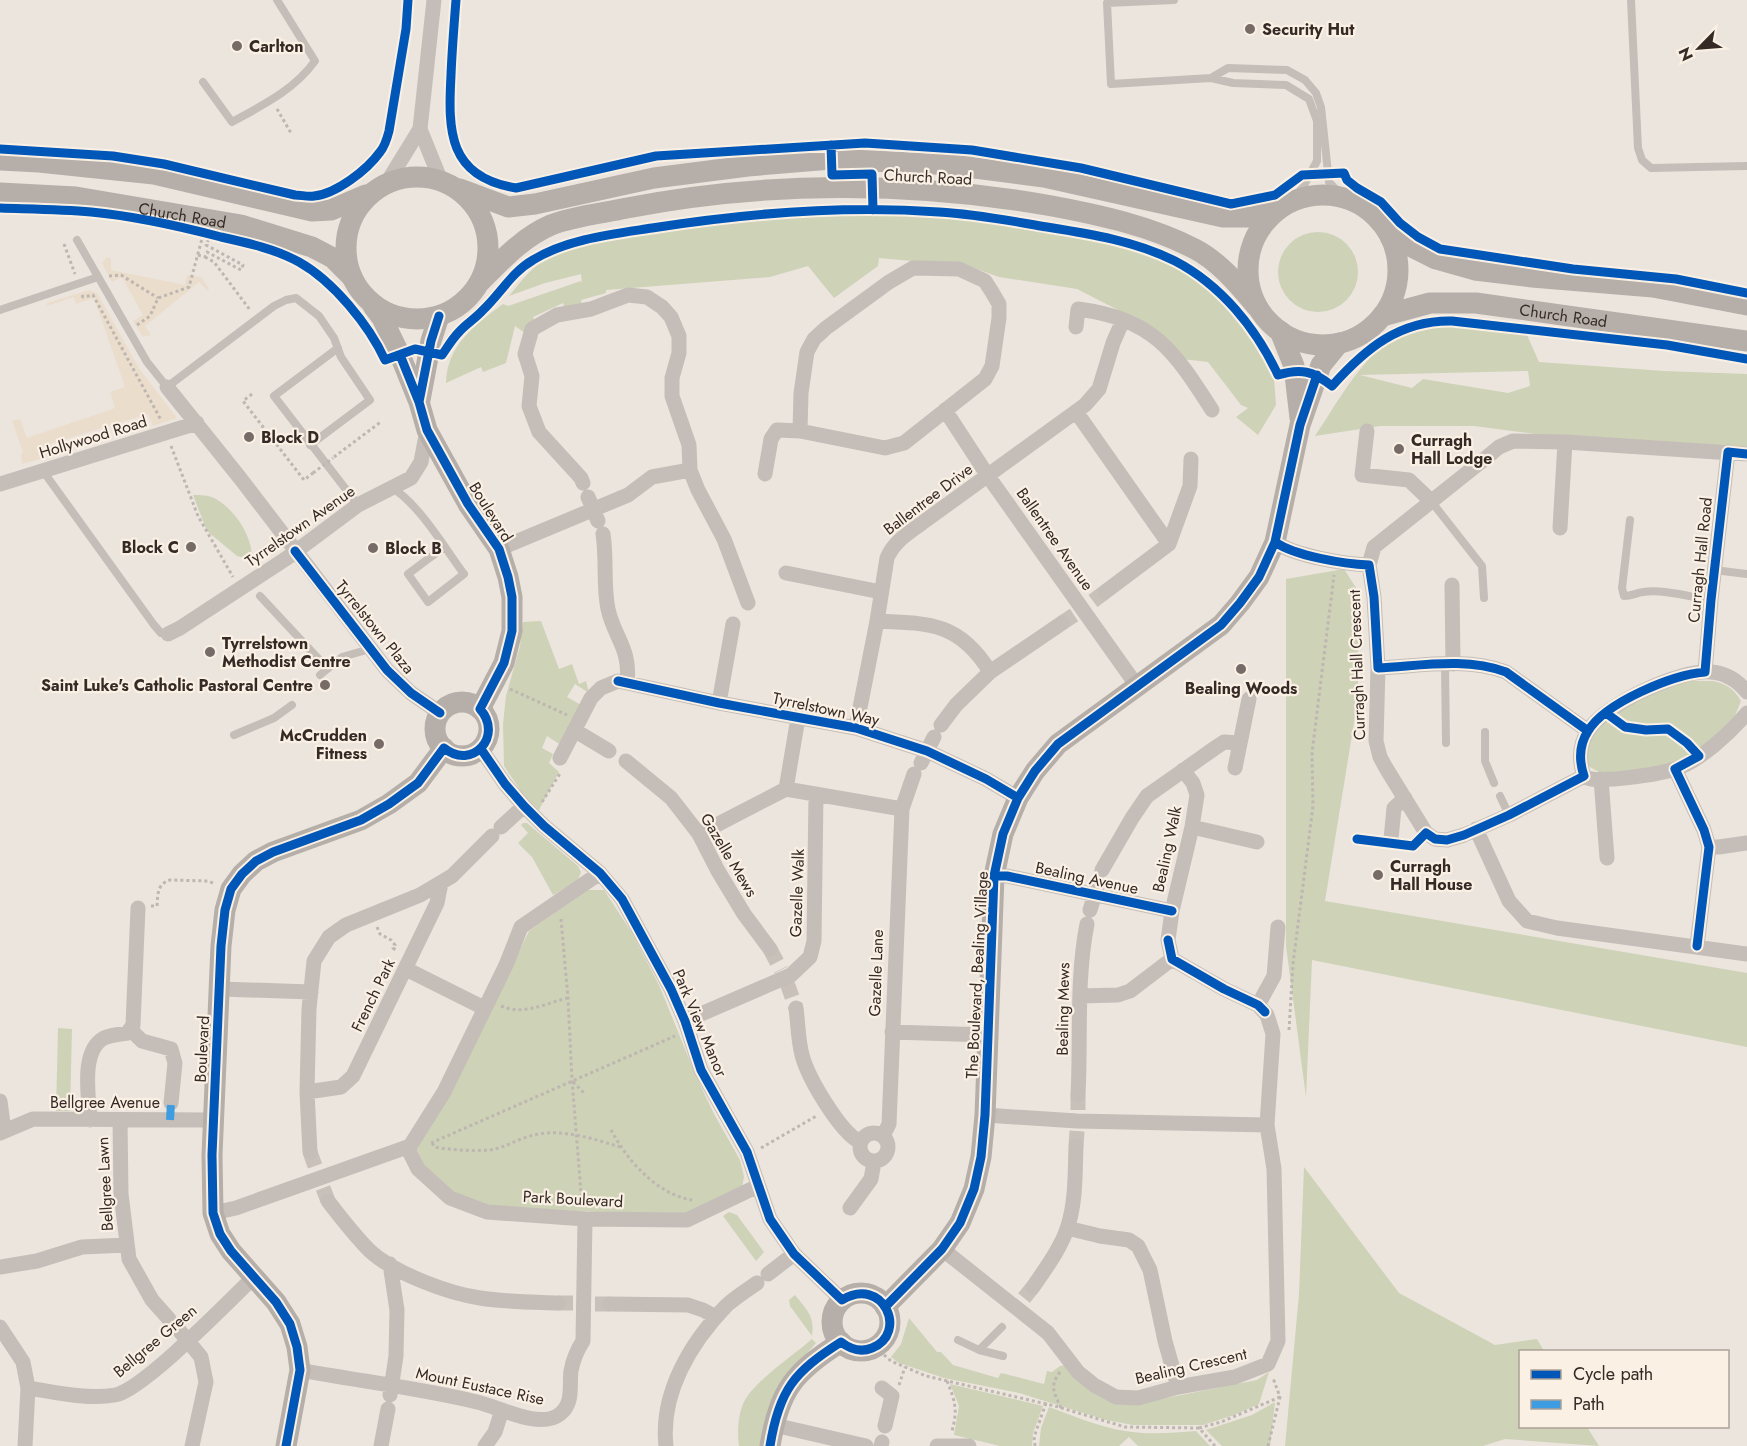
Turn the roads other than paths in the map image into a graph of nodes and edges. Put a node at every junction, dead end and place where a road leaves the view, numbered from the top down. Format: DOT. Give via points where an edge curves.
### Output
graph roads {
  1 [pos="277,0"];
  2 [pos="434,0"];
  3 [pos="1173,0"];
  4 [pos="1631,0"];
  5 [pos="1211,78"];
  6 [pos="203,82"];
  7 [pos="420,129"];
  8 [pos="0,160"];
  9 [pos="1747,166"];
  10 [pos="388,181"];
  11 [pos="451,185"];
  12 [pos="0,193"];
  13 [pos="368,194"];
  14 [pos="1343,197"];
  15 [pos="1284,205"];
  16 [pos="1390,236"];
  17 [pos="77,240"];
  18 [pos="98,277"];
  19 [pos="352,278"];
  20 [pos="481,281"];
  21 [pos="369,301"];
  22 [pos="1747,305"];
  23 [pos="1258,308"];
  24 [pos="0,310"];
  25 [pos="439,316"];
  26 [pos="1382,316"];
  27 [pos="1123,320"];
  28 [pos="1076,327"];
  29 [pos="1280,331"];
  30 [pos="1747,341"];
  31 [pos="1339,343"];
  32 [pos="338,348"];
  33 [pos="167,387"];
  34 [pos="419,402"];
  35 [pos="945,410"];
  36 [pos="1212,410"];
  37 [pos="1077,413"];
  38 [pos="197,423"];
  39 [pos="1300,425"];
  40 [pos="428,430"];
  41 [pos="800,431"];
  42 [pos="1367,431"];
  43 [pos="1565,442"];
  44 [pos="310,445"];
  45 [pos="1728,452"];
  46 [pos="1747,454"];
  47 [pos="1191,459"];
  48 [pos="690,470"];
  49 [pos="43,471"];
  50 [pos="765,474"];
  51 [pos="988,476"];
  52 [pos="0,484"];
  53 [pos="391,488"];
  54 [pos="1431,501"];
  55 [pos="358,505"];
  56 [pos="593,509"];
  57 [pos="1630,520"];
  58 [pos="1560,528"];
  59 [pos="1275,542"];
  60 [pos="1169,544"];
  61 [pos="444,547"];
  62 [pos="499,549"];
  63 [pos="295,551"];
  64 [pos="1369,565"];
  65 [pos="1714,570"];
  66 [pos="786,573"];
  67 [pos="1747,574"];
  68 [pos="1452,585"];
  69 [pos="881,592"];
  70 [pos="260,596"];
  71 [pos="1484,598"];
  72 [pos="1711,600"];
  73 [pos="748,603"];
  74 [pos="1083,608"];
  75 [pos="877,621"];
  76 [pos="733,624"];
  77 [pos="168,634"];
  78 [pos="370,649"];
  79 [pos="1450,664"];
  80 [pos="327,668"];
  81 [pos="1378,668"];
  82 [pos="990,672"];
  83 [pos="1705,672"];
  84 [pos="320,675"];
  85 [pos="627,682"];
  86 [pos="1137,686"];
  87 [pos="1747,692"];
  88 [pos="1249,699"];
  89 [pos="719,703"];
  90 [pos="292,705"];
  91 [pos="480,709"];
  92 [pos="440,713"];
  93 [pos="798,718"];
  94 [pos="1745,719"];
  95 [pos="577,726"];
  96 [pos="856,728"];
  97 [pos="1588,731"];
  98 [pos="1485,732"];
  99 [pos="234,735"];
  100 [pos="1239,742"];
  101 [pos="1446,743"];
  102 [pos="444,748"];
  103 [pos="481,748"];
  104 [pos="928,750"];
  105 [pos="609,751"];
  106 [pos="560,758"];
  107 [pos="626,761"];
  108 [pos="1234,768"];
  109 [pos="1675,769"];
  110 [pos="1183,770"];
  111 [pos="1584,776"];
  112 [pos="1600,779"];
  113 [pos="1494,783"];
  114 [pos="786,789"];
  115 [pos="816,795"];
  116 [pos="1500,796"];
  117 [pos="1018,798"];
  118 [pos="1405,798"];
  119 [pos="528,809"];
  120 [pos="902,809"];
  121 [pos="1509,815"];
  122 [pos="1192,827"];
  123 [pos="1476,829"];
  124 [pos="699,834"];
  125 [pos="1391,839"];
  126 [pos="1257,842"];
  127 [pos="1747,843"];
  128 [pos="1708,847"];
  129 [pos="1607,858"];
  130 [pos="600,873"];
  131 [pos="994,876"];
  132 [pos="441,883"];
  133 [pos="1098,883"];
  134 [pos="138,908"];
  135 [pos="1172,911"];
  136 [pos="1278,927"];
  137 [pos="1697,946"];
  138 [pos="770,949"];
  139 [pos="1747,954"];
  140 [pos="1172,959"];
  141 [pos="408,963"];
  142 [pos="220,989"];
  143 [pos="310,992"];
  144 [pos="1080,996"];
  145 [pos="1258,1005"];
  146 [pos="484,1008"];
  147 [pos="796,1008"];
  148 [pos="686,1026"];
  149 [pos="130,1029"];
  150 [pos="892,1032"];
  151 [pos="987,1035"];
  152 [pos="307,1092"];
  153 [pos="0,1101"];
  154 [pos="171,1103"];
  155 [pos="985,1115"];
  156 [pos="90,1120"];
  157 [pos="120,1120"];
  158 [pos="213,1120"];
  159 [pos="1077,1121"];
  160 [pos="1267,1125"];
  161 [pos="2,1132"];
  162 [pos="883,1137"];
  163 [pos="860,1142"];
  164 [pos="410,1150"];
  165 [pos="874,1162"];
  166 [pos="319,1177"];
  167 [pos="758,1186"];
  168 [pos="850,1208"];
  169 [pos="213,1213"];
  170 [pos="585,1219"];
  171 [pos="1067,1228"];
  172 [pos="127,1245"];
  173 [pos="942,1249"];
  174 [pos="794,1254"];
  175 [pos="390,1264"];
  176 [pos="0,1267"];
  177 [pos="254,1277"];
  178 [pos="842,1300"];
  179 [pos="1021,1302"];
  180 [pos="584,1304"];
  181 [pos="885,1307"];
  182 [pos="716,1317"];
  183 [pos="0,1327"];
  184 [pos="1002,1327"];
  185 [pos="181,1333"];
  186 [pos="958,1340"];
  187 [pos="841,1342"];
  188 [pos="980,1350"];
  189 [pos="1002,1356"];
  190 [pos="300,1370"];
  191 [pos="1178,1387"];
  192 [pos="28,1388"];
  193 [pos="882,1388"];
  194 [pos="390,1397"];
  195 [pos="502,1410"];
  196 [pos="774,1425"];
  197 [pos="885,1426"];
  198 [pos="24,1446"];
  199 [pos="192,1446"];
  200 [pos="286,1446"];
  201 [pos="381,1446"];
  202 [pos="485,1446"];
  203 [pos="666,1446"];
  204 [pos="770,1446"];
  205 [pos="866,1446"];
  206 [pos="942,1446"];
  207 [pos="969,1446"];
  1 -- 6 [label="lane" via="315,61 306,73 272,101 232,122"];
  2 -- 7 [label="street"];
  3 -- 5 [label="lane" via="1107,3 1111,84"];
  4 -- 9 [label="lane" via="1638,148 1642,160 1651,168"];
  5 -- 14 [label="lane" via="1228,68 1287,70 1305,80 1321,107 1329,182"];
  5 -- 15 [label="lane" via="1287,85 1309,99 1317,121 1317,161 1304,187"];
  7 -- 10 [label="street"];
  7 -- 11 [label="street"];
  8 -- 13 [label="main road, Church Road" via="154,174 312,211 331,210"];
  10 -- 11 [label="main road" via="403,176"];
  10 -- 13 [label="main road"];
  11 -- 15 [label="main road, Church Road" via="508,207 654,178 831,159 952,165 1044,177 1223,217 1253,217"];
  11 -- 20 [label="main road" via="472,200 488,233 489,258"];
  12 -- 19 [label="main road, Church Road" via="76,197 241,225 312,247 333,258"];
  13 -- 19 [label="main road" via="358,205 347,230 346,261"];
  14 -- 15 [label="main road" via="1313,195"];
  14 -- 16 [label="main road" via="1366,209"];
  15 -- 23 [label="main road" via="1262,225 1249,254 1248,280"];
  16 -- 22 [label="main road, Church Road" via="1436,259 1475,270 1653,287"];
  16 -- 26 [label="main road" via="1398,265 1393,296"];
  17 -- 18 [label="lane"];
  18 -- 24 [label="lane"];
  18 -- 33 [label="lane" via="147,362"];
  19 -- 21 [label="main road"];
  20 -- 23 [label="main road, Church Road" via="522,241 552,225 715,195 873,188 1002,197 1084,212 1150,230 1197,250 1232,278"];
  20 -- 25 [label="main road" via="459,306"];
  21 -- 25 [label="main road" via="390,314 412,319"];
  21 -- 34 [label="main road, Boulevard" via="382,318"];
  23 -- 29 [label="main road"];
  25 -- 34 [label="main road, Boulevard"];
  26 -- 30 [label="main road, Church Road" via="1430,303 1476,303"];
  26 -- 31 [label="main road" via="1357,337"];
  27 -- 28 [label="street" via="1103,312 1078,309"];
  27 -- 36 [label="street" via="1156,337"];
  27 -- 37 [label="street, Ballentree Drive" via="1099,389"];
  29 -- 31 [label="main road" via="1303,342"];
  29 -- 39 [label="main road, The Boulevard, Bealing Village" via="1294,366"];
  31 -- 39 [label="main road, The Boulevard, Bealing Village" via="1321,365"];
  32 -- 33 [label="lane" via="319,316 296,298 280,303"];
  32 -- 44 [label="lane" via="370,400"];
  32 -- 44 [label="lane" via="274,396"];
  33 -- 38 [label="street, Tyrrelstown Plaza"];
  34 -- 40 [label="main road, Boulevard"];
  35 -- 41 [label="street" via="904,443 885,448"];
  35 -- 41 [label="street" via="985,379 992,366 999,304 985,281 959,269 913,268 814,339 807,352"];
  35 -- 51 [label="street, Ballentree Avenue"];
  37 -- 51 [label="street, Ballentree Drive"];
  37 -- 60 [label="street"];
  38 -- 49 [label="street, Hollywood Road"];
  38 -- 63 [label="street, Tyrrelstown Plaza"];
  39 -- 59 [label="main road, The Boulevard, Bealing Village"];
  40 -- 53 [label="street, Tyrrelstown Avenue" via="421,462 411,478"];
  40 -- 62 [label="main road, Boulevard" via="468,504"];
  41 -- 50 [label="street" via="777,430 771,439"];
  42 -- 54 [label="street" via="1362,475 1409,480"];
  43 -- 45 [label="street"];
  43 -- 54 [label="street" via="1513,441 1499,447"];
  43 -- 58 [label="street"];
  44 -- 55 [label="lane"];
  45 -- 46 [label="street"];
  45 -- 65 [label="street, Curragh Hall Road"];
  47 -- 60 [label="street" via="1190,486"];
  48 -- 56 [label="street" via="652,477 628,495"];
  48 -- 56 [label="street" via="689,445 672,396 679,336 671,317 647,297 628,295 591,309 557,315 532,329 525,354 532,376 529,406 539,432 581,478"];
  48 -- 73 [label="street" via="724,539"];
  49 -- 52 [label="street, Hollywood Road"];
  49 -- 77 [label="lane" via="154,625"];
  51 -- 69 [label="street, Ballentree Drive" via="897,542 887,558"];
  51 -- 74 [label="street, Ballentree Avenue"];
  53 -- 55 [label="street, Tyrrelstown Avenue"];
  53 -- 61 [label="lane" via="405,496"];
  54 -- 64 [label="street" via="1374,547"];
  54 -- 71 [label="lane" via="1482,566"];
  55 -- 63 [label="street, Tyrrelstown Avenue"];
  56 -- 62 [label="street"];
  56 -- 85 [label="street" via="608,611 624,647"];
  57 -- 72 [label="lane" via="1624,596 1657,592"];
  59 -- 64 [label="street" via="1283,548"];
  59 -- 86 [label="main road, The Boulevard, Bealing Village" via="1259,577 1221,624"];
  60 -- 74 [label="street, Gazelle Lane"];
  61 -- 61 [label="lane" via="408,574 428,602 464,574"];
  62 -- 91 [label="main road, Boulevard" via="512,597 512,631 504,663"];
  63 -- 77 [label="street, Tyrrelstown Avenue"];
  63 -- 78 [label="street, Tyrrelstown Plaza"];
  64 -- 81 [label="street, Curragh Hall Crescent"];
  65 -- 67 [label="lane"];
  65 -- 72 [label="street, Curragh Hall Road"];
  66 -- 69 [label="street"];
  68 -- 79 [label="street"];
  69 -- 75 [label="street, Ballentree Drive"];
  70 -- 80 [label="lane"];
  72 -- 83 [label="street, Curragh Hall Road"];
  74 -- 82 [label="street, Gazelle Lane"];
  74 -- 86 [label="street, Ballentree Avenue"];
  75 -- 82 [label="street" via="920,622 952,632 978,653"];
  75 -- 96 [label="street, Ballentree Drive"];
  76 -- 89 [label="street"];
  78 -- 80 [label="lane" via="342,657"];
  78 -- 92 [label="street, Tyrrelstown Plaza" via="411,693"];
  79 -- 81 [label="street"];
  79 -- 97 [label="street" via="1476,663 1506,672"];
  79 -- 101 [label="lane"];
  80 -- 84 [label="lane"];
  81 -- 118 [label="street, Curragh Hall Crescent" via="1376,741 1383,763"];
  82 -- 104 [label="street, Gazelle Lane" via="956,705"];
  83 -- 87 [label="street" via="1735,680"];
  83 -- 97 [label="street" via="1656,684 1606,713"];
  85 -- 89 [label="street, Tyrrelstown Way"];
  85 -- 95 [label="street, Tyrrelstown Way" via="601,688 591,698"];
  86 -- 117 [label="main road, The Boulevard, Bealing Village" via="1058,744"];
  88 -- 100 [label="street"];
  89 -- 93 [label="street, Tyrrelstown Way"];
  90 -- 99 [label="lane" via="274,718"];
  91 -- 92 [label="main road" via="461,702"];
  91 -- 103 [label="main road" via="489,729"];
  92 -- 102 [label="main road" via="436,732"];
  93 -- 96 [label="street, Tyrrelstown Way"];
  93 -- 114 [label="street"];
  94 -- 109 [label="street" via="1699,756"];
  95 -- 105 [label="street"];
  95 -- 106 [label="street, Tyrrelstown Way"];
  96 -- 104 [label="street, Tyrrelstown Way"];
  97 -- 111 [label="street" via="1580,754"];
  98 -- 113 [label="lane" via="1485,760"];
  100 -- 108 [label="street"];
  100 -- 110 [label="street, Bealing Walk" via="1224,742"];
  102 -- 103 [label="main road" via="461,756"];
  102 -- 142 [label="main road, Boulevard" via="418,783 389,804 362,820 273,852 242,874 231,889 225,910"];
  103 -- 119 [label="street, Park View Manor"];
  104 -- 117 [label="street, Tyrrelstown Way"];
  104 -- 120 [label="street, Gazelle Lane"];
  107 -- 124 [label="street, Gazelle Mews" via="671,798"];
  109 -- 112 [label="street"];
  109 -- 128 [label="street"];
  110 -- 122 [label="street, Bealing Walk" via="1197,795"];
  110 -- 133 [label="street, Bealing Walk" via="1147,796"];
  111 -- 112 [label="street"];
  111 -- 121 [label="street"];
  112 -- 129 [label="street"];
  114 -- 115 [label="street"];
  114 -- 124 [label="street"];
  115 -- 120 [label="street"];
  115 -- 148 [label="street, Gazelle Walk" via="814,941 810,957 785,977"];
  116 -- 121 [label="lane"];
  117 -- 131 [label="main road, The Boulevard, Bealing Village"];
  118 -- 123 [label="street, Curragh Hall Crescent" via="1426,833 1435,839 1447,840"];
  118 -- 125 [label="street" via="1394,808"];
  119 -- 130 [label="street, Park View Manor"];
  119 -- 132 [label="street" via="497,831"];
  120 -- 150 [label="street, Gazelle Lane"];
  121 -- 123 [label="street"];
  122 -- 126 [label="street"];
  122 -- 135 [label="street, Bealing Walk"];
  123 -- 137 [label="street" via="1509,901 1527,921"];
  124 -- 138 [label="street, Gazelle Mews" via="744,914"];
  127 -- 128 [label="street"];
  128 -- 137 [label="street"];
  130 -- 146 [label="street" via="521,927"];
  130 -- 148 [label="street, Park View Manor" via="622,899 671,989"];
  131 -- 133 [label="street, Bealing Avenue"];
  131 -- 151 [label="main road, The Boulevard, Bealing Village"];
  132 -- 141 [label="street, French Park" via="437,903"];
  132 -- 143 [label="street" via="329,936 314,961"];
  133 -- 135 [label="street, Bealing Avenue"];
  133 -- 144 [label="street, Bealing Mews" via="1082,949"];
  134 -- 149 [label="street"];
  135 -- 140 [label="street, Bealing Walk" via="1168,940"];
  136 -- 145 [label="street" via="1274,976"];
  137 -- 139 [label="street"];
  140 -- 144 [label="street" via="1118,996"];
  140 -- 145 [label="street"];
  141 -- 146 [label="street"];
  141 -- 152 [label="street, French Park" via="353,1076 341,1087"];
  142 -- 143 [label="street"];
  142 -- 158 [label="main road, Boulevard"];
  143 -- 152 [label="street"];
  144 -- 159 [label="street, Bealing Mews"];
  145 -- 160 [label="street" via="1281,1033"];
  146 -- 164 [label="street" via="444,1092"];
  147 -- 163 [label="street" via="801,1053 808,1072 850,1137"];
  148 -- 167 [label="street, Park View Manor" via="701,1070 748,1155"];
  149 -- 154 [label="street" via="142,1041 171,1049 176,1063"];
  149 -- 156 [label="street" via="94,1046 88,1063"];
  150 -- 151 [label="street"];
  150 -- 162 [label="street, Gazelle Lane" via="889,1124"];
  151 -- 155 [label="main road, The Boulevard, Bealing Village"];
  152 -- 166 [label="street"];
  153 -- 161 [label="street"];
  155 -- 159 [label="street"];
  155 -- 173 [label="main road, The Boulevard, Bealing Village" via="974,1189 960,1223"];
  156 -- 157 [label="street, Bellgree Avenue"];
  156 -- 161 [label="street, Bellgree Avenue" via="33,1119"];
  157 -- 158 [label="street, Bellgree Avenue"];
  157 -- 172 [label="street, Bellgree Lawn" via="121,1194"];
  158 -- 169 [label="main road, Boulevard"];
  159 -- 160 [label="street"];
  159 -- 171 [label="street, Bealing Mews" via="1072,1208"];
  160 -- 191 [label="street, Bealing Crescent" via="1274,1169 1278,1341 1268,1364 1235,1377"];
  162 -- 163 [label="street" via="870,1134"];
  162 -- 165 [label="street" via="888,1150"];
  163 -- 165 [label="street" via="862,1156"];
  164 -- 166 [label="street"];
  164 -- 170 [label="street, Park Boulevard" via="418,1169 430,1181 450,1198 468,1206 487,1212"];
  165 -- 168 [label="street" via="871,1179"];
  166 -- 169 [label="street"];
  166 -- 175 [label="street" via="342,1220 372,1252"];
  167 -- 170 [label="street, Park Boulevard" via="687,1220"];
  167 -- 174 [label="street, Park View Manor" via="770,1219"];
  169 -- 177 [label="main road, Boulevard" via="220,1234"];
  170 -- 180 [label="street, Mount Eustace Rise"];
  171 -- 179 [label="street, Bealing Mews" via="1057,1251"];
  171 -- 191 [label="street" via="1129,1240 1138,1246 1150,1270"];
  172 -- 176 [label="street, Bellgree Lawn" via="82,1247"];
  172 -- 185 [label="street, Bellgree Lawn" via="129,1259 153,1300"];
  173 -- 179 [label="street, Bealing Crescent"];
  173 -- 181 [label="main road, The Boulevard, Bealing Village"];
  174 -- 178 [label="street, Park View Manor"];
  174 -- 182 [label="street"];
  175 -- 180 [label="street" via="436,1286 479,1298"];
  175 -- 194 [label="street" via="397,1310"];
  177 -- 185 [label="street, Bellgree Green"];
  177 -- 190 [label="main road, Boulevard" via="290,1324"];
  178 -- 181 [label="main road" via="850,1295 870,1294"];
  178 -- 187 [label="main road" via="833,1316 835,1335"];
  179 -- 191 [label="street, Bealing Crescent" via="1078,1372 1116,1397 1138,1398"];
  180 -- 182 [label="street" via="688,1305"];
  180 -- 195 [label="street, Mount Eustace Rise" via="583,1341 571,1372 568,1406 560,1415 546,1420"];
  181 -- 187 [label="main road" via="890,1324 875,1347 857,1351"];
  182 -- 203 [label="street" via="677,1375 669,1402"];
  183 -- 192 [label="street" via="23,1362"];
  184 -- 188 [label="lane"];
  185 -- 192 [label="street, Bellgree Green" via="131,1389 115,1395 71,1395"];
  185 -- 199 [label="street, Bellgree Lawn" via="201,1357 206,1382"];
  186 -- 188 [label="lane"];
  187 -- 196 [label="main road" via="815,1359 795,1379 780,1404"];
  188 -- 189 [label="lane"];
  190 -- 194 [label="street, Mount Eustace Rise"];
  190 -- 200 [label="main road, Boulevard"];
  192 -- 198 [label="street"];
  193 -- 197 [label="street" via="892,1396"];
  194 -- 195 [label="street, Mount Eustace Rise" via="478,1402"];
  194 -- 201 [label="street"];
  195 -- 202 [label="street" via="495,1432"];
  196 -- 204 [label="main road"];
  196 -- 205 [label="street"];
  206 -- 207 [label="street"];
}
